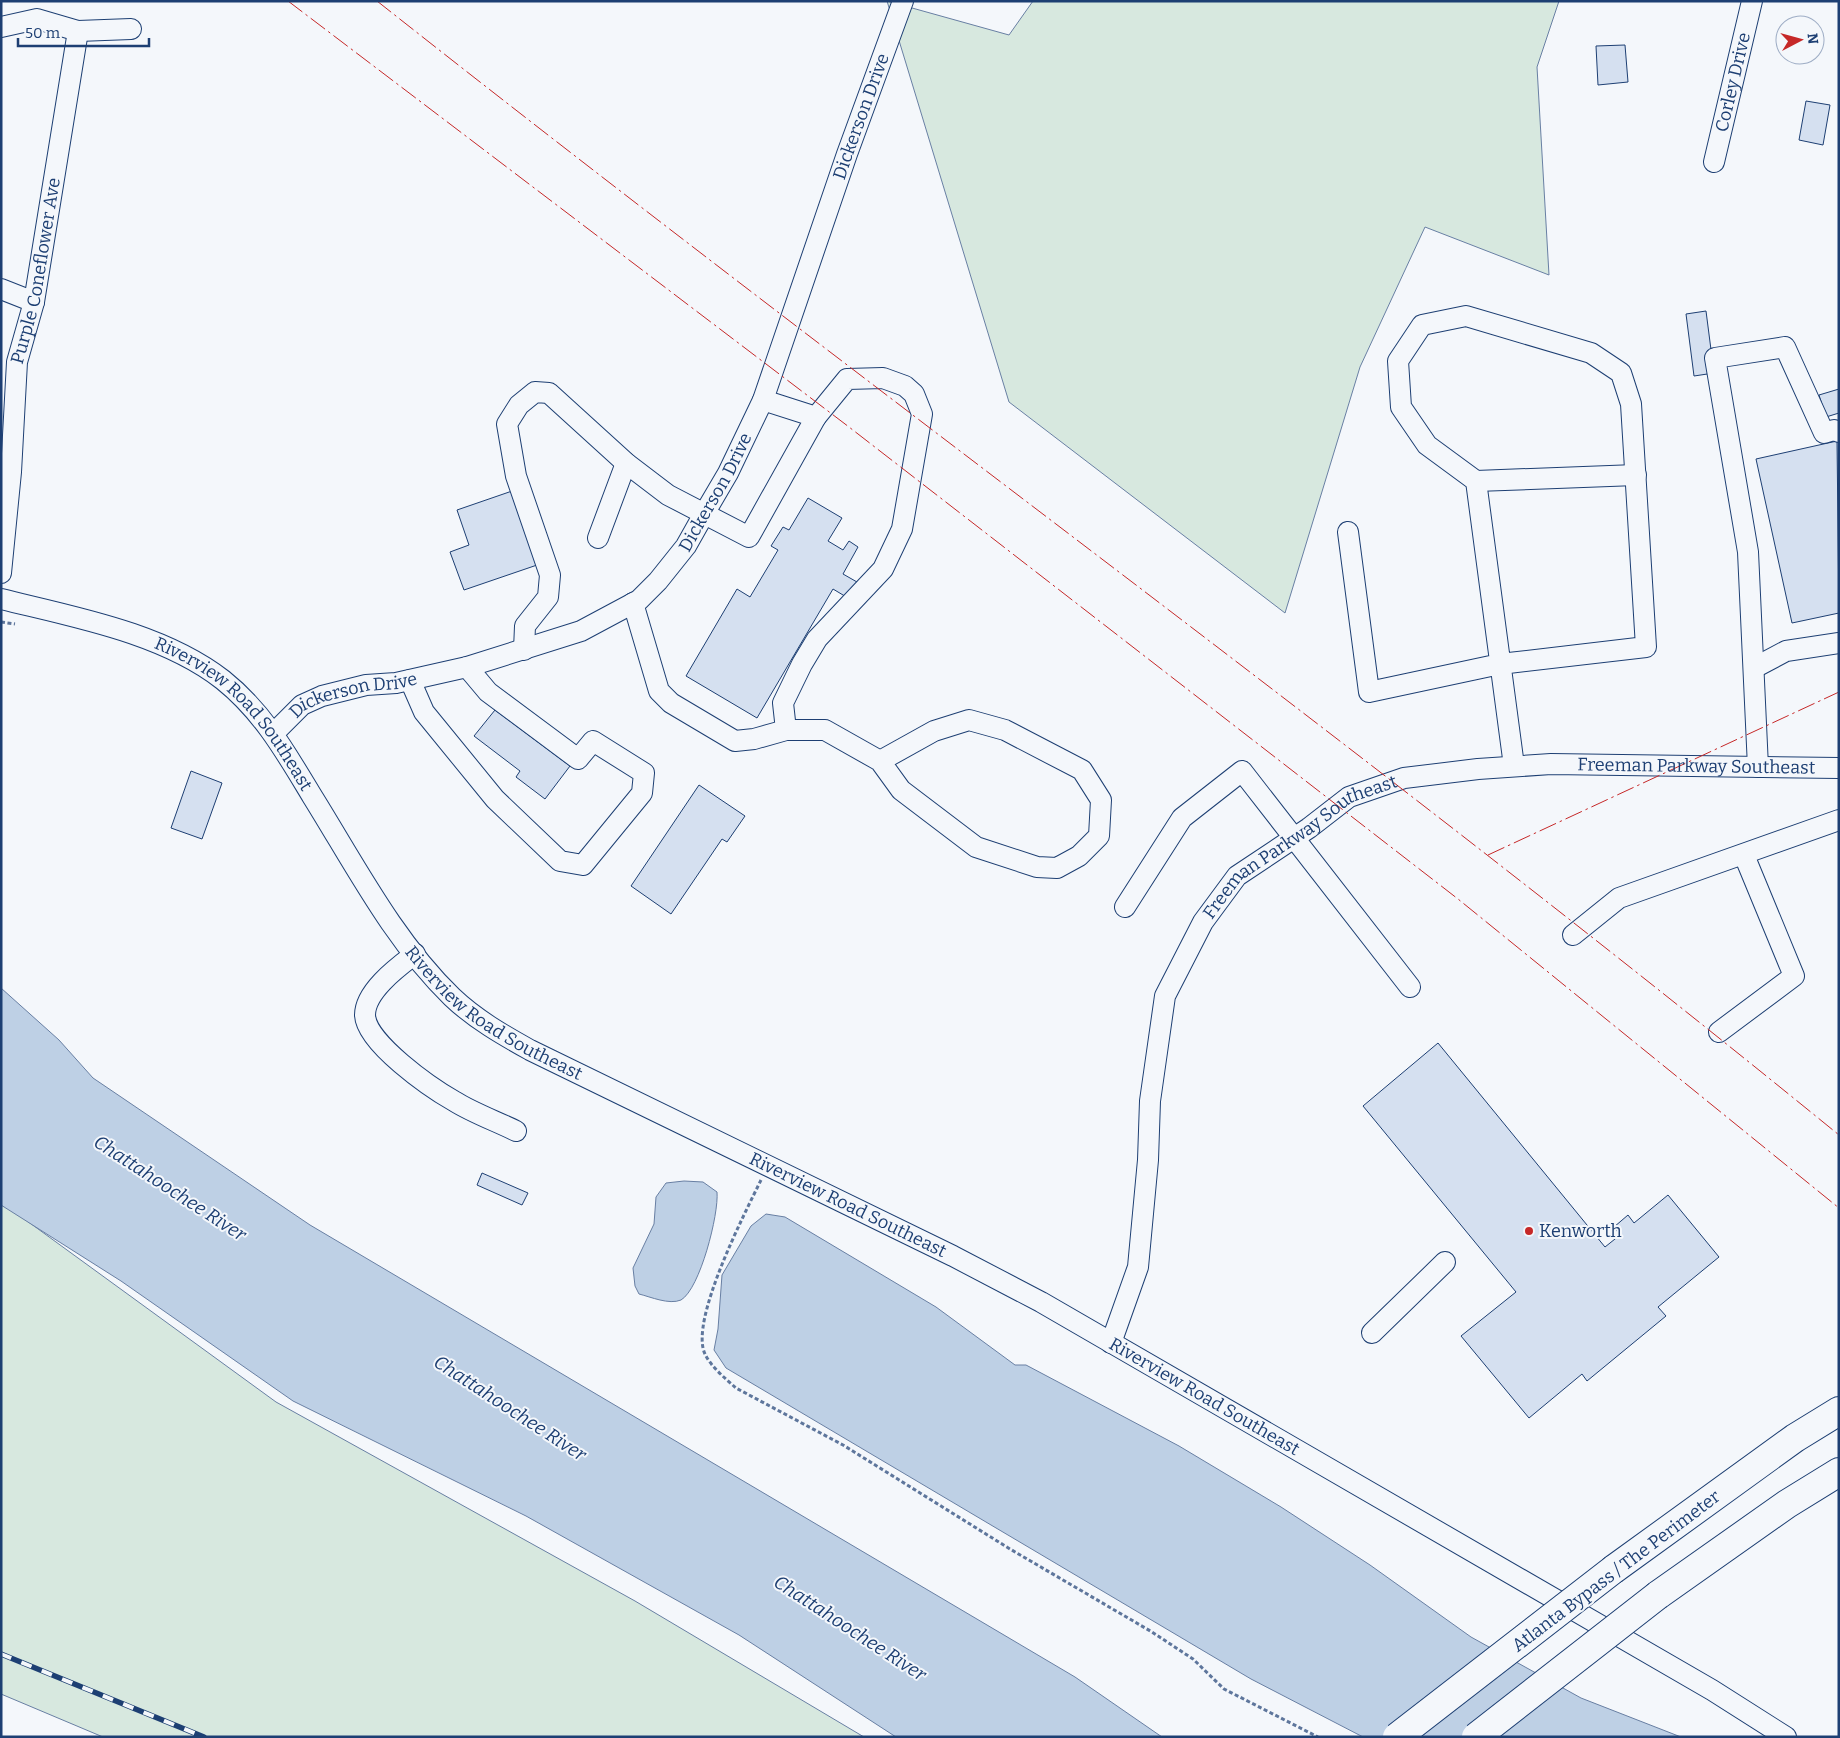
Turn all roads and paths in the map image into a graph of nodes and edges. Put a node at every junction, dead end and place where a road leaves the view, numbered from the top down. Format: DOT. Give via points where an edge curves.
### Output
graph roads {
  1 [pos="904,1"];
  2 [pos="1752,1"];
  3 [pos="1,27"];
  4 [pos="132,29"];
  5 [pos="78,31"];
  6 [pos="1714,162"];
  7 [pos="1,289"];
  8 [pos="34,302"];
  9 [pos="763,400"];
  10 [pos="816,416"];
  11 [pos="1839,432"];
  12 [pos="626,463"];
  13 [pos="1636,475"];
  14 [pos="6,476"];
  15 [pos="1476,481"];
  16 [pos="704,514"];
  17 [pos="1348,532"];
  18 [pos="598,538"];
  19 [pos="1,573"];
  20 [pos="1,599"];
  21 [pos="633,603"];
  22 [pos="1,622"];
  23 [pos="16,624"];
  24 [pos="1839,644"];
  25 [pos="524,650"];
  26 [pos="1500,664"];
  27 [pos="467,667"];
  28 [pos="1754,668"];
  29 [pos="410,680"];
  30 [pos="786,730"];
  31 [pos="274,732"];
  32 [pos="880,761"];
  33 [pos="1514,766"];
  34 [pos="1758,767"];
  35 [pos="1839,768"];
  36 [pos="1839,820"];
  37 [pos="1295,837"];
  38 [pos="1744,854"];
  39 [pos="1125,907"];
  40 [pos="1573,935"];
  41 [pos="415,954"];
  42 [pos="1410,987"];
  43 [pos="1719,1032"];
  44 [pos="516,1131"];
  45 [pos="767,1166"];
  46 [pos="1444,1262"];
  47 [pos="1372,1333"];
  48 [pos="1111,1343"];
  49 [pos="1839,1411"];
  50 [pos="1839,1472"];
  51 [pos="1318,1737"];
  52 [pos="1397,1737"];
  53 [pos="1476,1737"];
  54 [pos="1786,1737"];
  1 -- 9 [label="street, Dickerson Drive" via="847,154"];
  2 -- 6 [label="street, Corley Drive"];
  3 -- 5 [label="street" via="38,19"];
  4 -- 5 [label="street"];
  5 -- 8 [label="street, Purple Coneflower Ave"];
  7 -- 8 [label="street"];
  8 -- 14 [label="street, Purple Coneflower Ave" via="17,362"];
  9 -- 10 [label="street"];
  9 -- 16 [label="street, Dickerson Drive"];
  10 -- 16 [label="street" via="749,537"];
  10 -- 30 [label="street" via="847,379 883,378 905,386 914,394 922,414 902,529 884,569 817,639 802,664 783,704"];
  11 -- 28 [label="street" via="1834,430 1824,434 1785,347 1714,358 1748,552"];
  12 -- 16 [label="street" via="668,495"];
  12 -- 18 [label="street"];
  12 -- 25 [label="street" via="549,393 535,392 519,405 507,424 516,476 550,575 548,597 525,626"];
  13 -- 15 [label="street"];
  13 -- 15 [label="street" via="1631,404 1621,373 1591,353 1466,316 1422,326 1398,361 1401,407 1427,445"];
  13 -- 26 [label="street" via="1646,647"];
  14 -- 19 [label="street, Purple Coneflower Ave"];
  15 -- 26 [label="street"];
  16 -- 21 [label="street, Dickerson Drive" via="686,546 658,581"];
  17 -- 26 [label="street" via="1370,692"];
  20 -- 31 [label="street, Riverview Road Southeast" via="134,635 190,659 222,679 249,702"];
  21 -- 25 [label="street, Dickerson Drive" via="580,631"];
  21 -- 30 [label="street" via="659,691 671,703 735,741"];
  22 -- 23 [label="path"];
  24 -- 28 [label="street" via="1786,651"];
  25 -- 27 [label="street, Dickerson Drive"];
  26 -- 33 [label="street"];
  27 -- 29 [label="street, Dickerson Drive"];
  27 -- 29 [label="street" via="488,692 578,760 593,741 644,772 642,793 583,865 560,861 495,800 424,712"];
  28 -- 34 [label="street"];
  29 -- 31 [label="street, Dickerson Drive" via="366,685 322,696 302,705"];
  30 -- 32 [label="street" via="825,730"];
  31 -- 41 [label="street, Riverview Road Southeast" via="373,894"];
  32 -- 32 [label="street" via="900,790 976,847 1036,867 1057,868 1079,856 1099,836 1101,800 1082,770 1005,730 969,720 934,730"];
  33 -- 34 [label="street, Freeman Parkway Southeast"];
  33 -- 37 [label="street, Freeman Parkway Southeast" via="1404,778 1348,797"];
  34 -- 35 [label="street, Freeman Parkway Southeast"];
  36 -- 38 [label="street"];
  37 -- 39 [label="street" via="1242,771 1182,818"];
  37 -- 42 [label="street"];
  37 -- 48 [label="street, Freeman Parkway Southeast" via="1237,876 1202,922 1164,996 1150,1101 1138,1267"];
  38 -- 40 [label="street" via="1619,898"];
  38 -- 43 [label="street" via="1794,976"];
  41 -- 44 [label="street" via="390,972 372,996 365,1014 370,1031 397,1060 454,1101"];
  41 -- 45 [label="street, Riverview Road Southeast" via="454,998 490,1027 530,1050"];
  45 -- 48 [label="street, Riverview Road Southeast" via="995,1278"];
  45 -- 51 [label="path" via="722,1260 709,1303 702,1338 705,1354 722,1375 736,1388 843,1445 1010,1549 1152,1632 1193,1659 1224,1689"];
  46 -- 47 [label="street"];
  48 -- 54 [label="street, Riverview Road Southeast" via="1712,1690"];
  49 -- 52 [label="highway, Atlanta Bypass / The Perimeter, bridge" via="1795,1438 1614,1569"];
  50 -- 53 [label="highway, bridge" via="1787,1504 1658,1595"];
}
